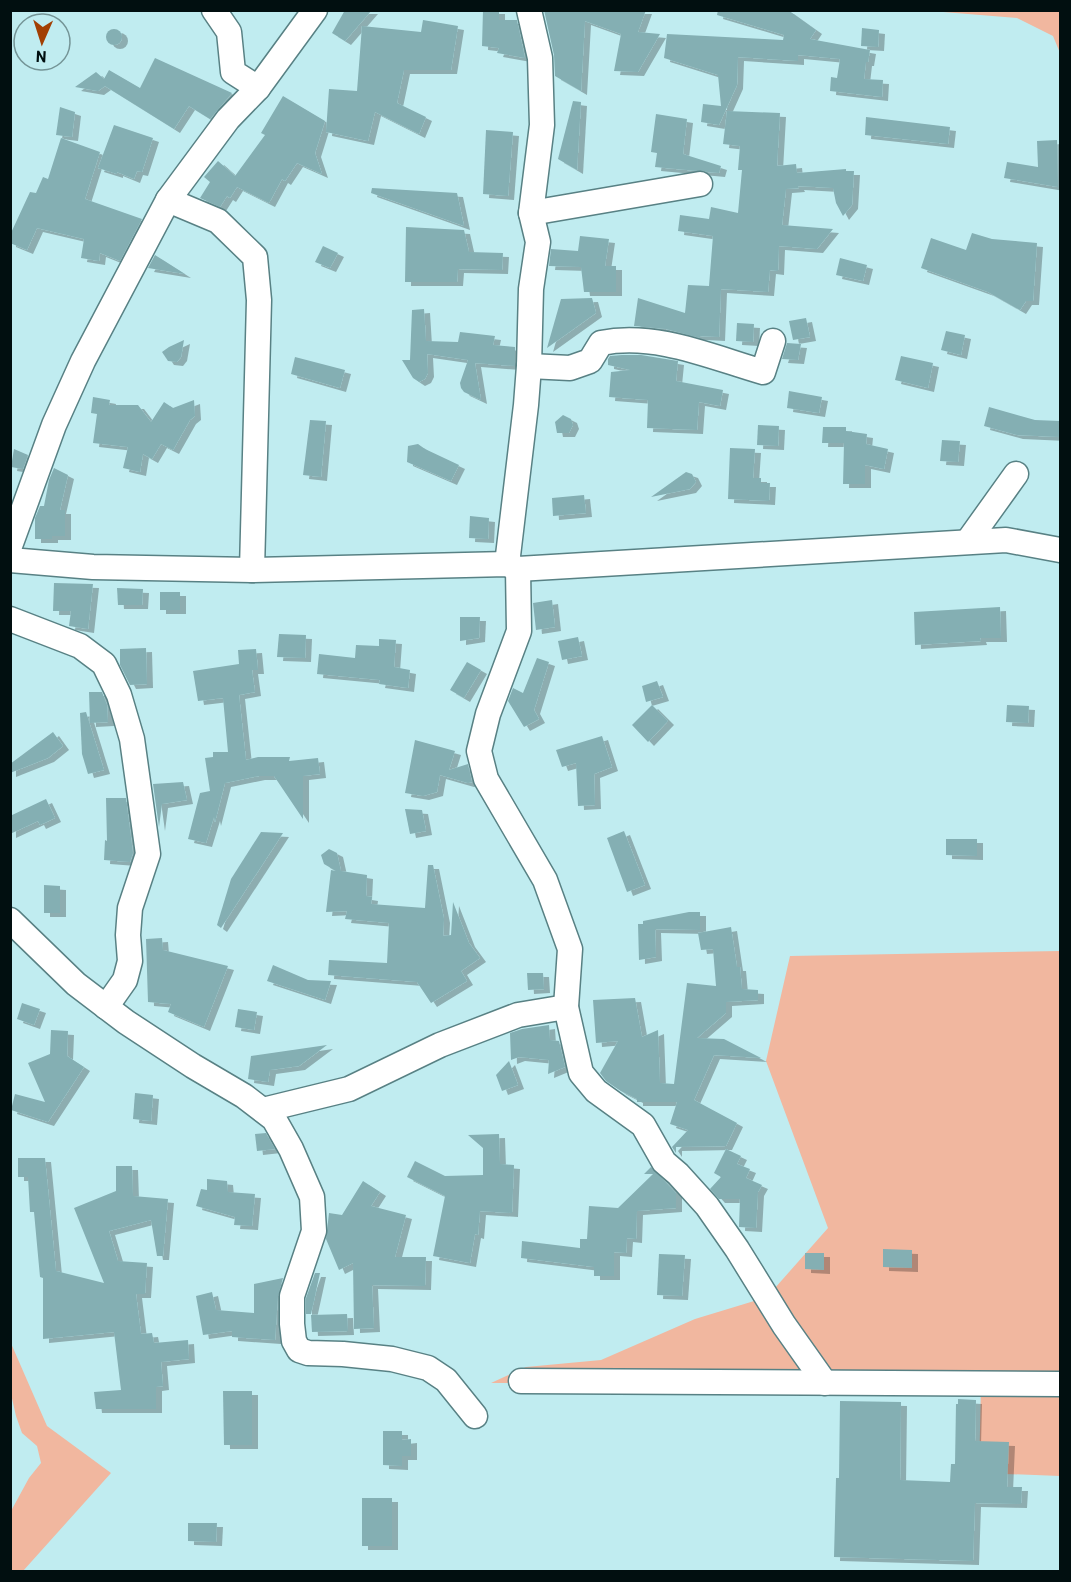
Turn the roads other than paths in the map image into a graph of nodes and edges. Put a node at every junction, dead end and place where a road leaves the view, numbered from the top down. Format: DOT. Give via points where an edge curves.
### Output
graph roads {
  1 [pos="214,10"];
  2 [pos="315,10"];
  3 [pos="529,10"];
  4 [pos="258,88"];
  5 [pos="700,184"];
  6 [pos="168,200"];
  7 [pos="531,213"];
  8 [pos="773,341"];
  9 [pos="529,366"];
  10 [pos="1016,474"];
  11 [pos="968,541"];
  12 [pos="10,546"];
  13 [pos="1060,550"];
  14 [pos="10,560"];
  15 [pos="513,567"];
  16 [pos="252,570"];
  17 [pos="10,619"];
  18 [pos="10,920"];
  19 [pos="106,1007"];
  20 [pos="566,1007"];
  21 [pos="263,1110"];
  22 [pos="521,1381"];
  23 [pos="825,1383"];
  24 [pos="1060,1384"];
  25 [pos="475,1416"];
  1 -- 4 [label="street" via="229,32 233,72"];
  2 -- 4 [label="street"];
  3 -- 7 [label="street" via="540,58 542,124"];
  4 -- 6 [label="street" via="228,119"];
  5 -- 7 [label="street"];
  6 -- 12 [label="street" via="83,361 54,425"];
  6 -- 16 [label="street" via="218,221 255,257 259,300"];
  7 -- 9 [label="street" via="538,242 531,289"];
  8 -- 9 [label="street" via="763,372 662,342 618,340 601,344 590,361 570,368"];
  9 -- 15 [label="street"];
  10 -- 11 [label="street"];
  11 -- 13 [label="street" via="1006,540"];
  11 -- 15 [label="street"];
  14 -- 16 [label="street" via="93,567"];
  15 -- 16 [label="street"];
  15 -- 20 [label="street" via="519,631 488,714 479,751 486,779 545,880 567,940 570,949"];
  17 -- 19 [label="street" via="80,646 104,664 119,694 132,739 148,854 130,908 130,961 125,980"];
  18 -- 19 [label="street" via="76,984"];
  19 -- 21 [label="street"];
  20 -- 21 [label="street" via="518,1015 349,1089"];
  20 -- 23 [label="street" via="581,1073 596,1091 644,1125 664,1162 707,1206"];
  21 -- 25 [label="street" via="274,1119 291,1149 312,1197 314,1231 292,1296 294,1341 299,1350 392,1359 429,1368 446,1380"];
  22 -- 23 [label="street"];
  23 -- 24 [label="street"];
}
